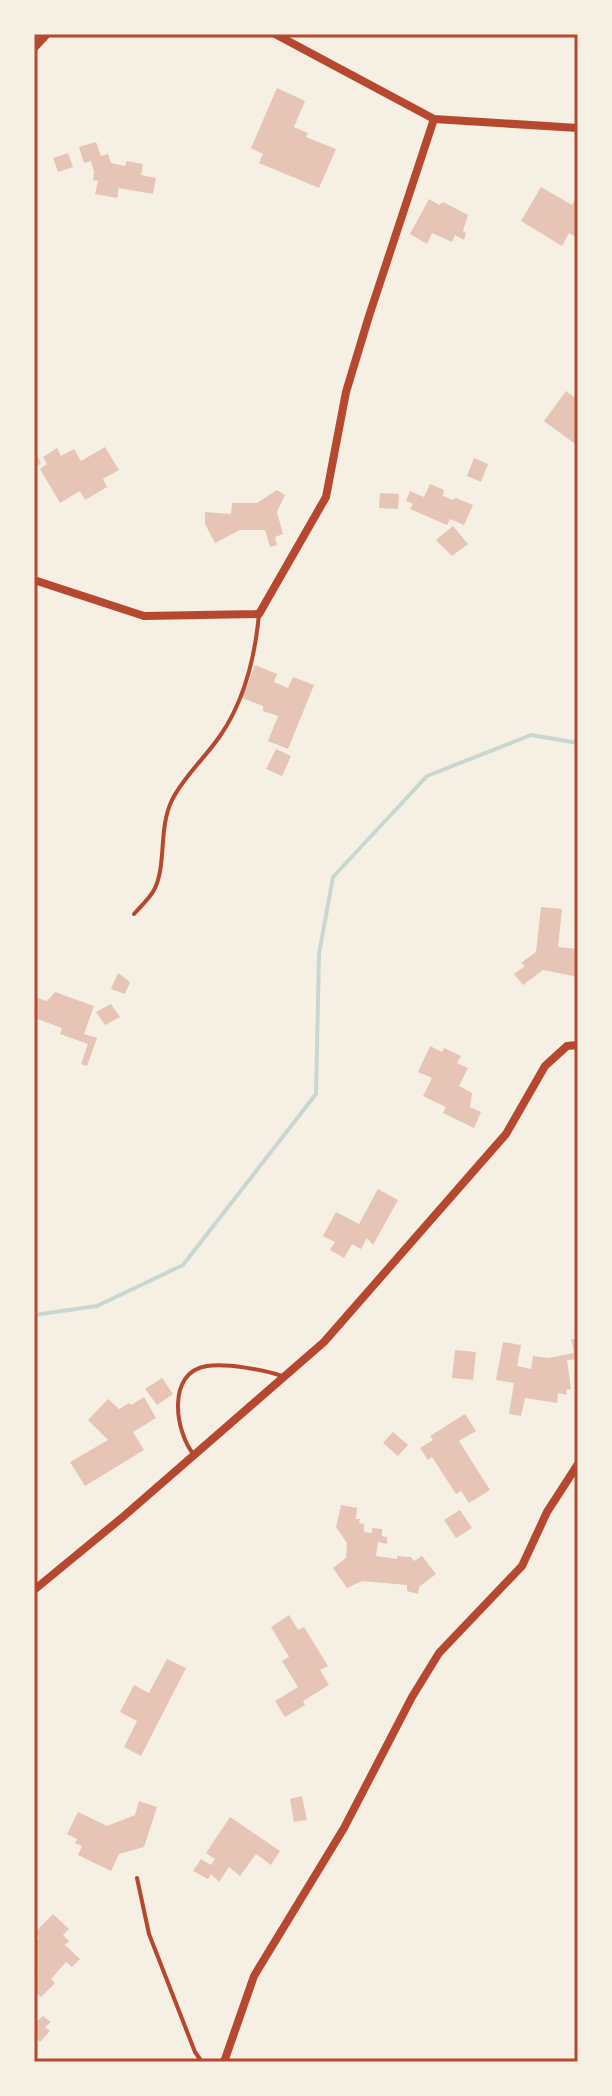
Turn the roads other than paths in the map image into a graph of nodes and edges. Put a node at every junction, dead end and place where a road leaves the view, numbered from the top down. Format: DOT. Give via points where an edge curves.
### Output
graph roads {
  1 [pos="47,34"];
  2 [pos="275,34"];
  3 [pos="34,48"];
  4 [pos="434,119"];
  5 [pos="578,128"];
  6 [pos="34,580"];
  7 [pos="259,614"];
  8 [pos="134,914"];
  9 [pos="578,1045"];
  10 [pos="285,1376"];
  11 [pos="194,1455"];
  12 [pos="578,1464"];
  13 [pos="34,1590"];
  14 [pos="137,1878"];
  15 [pos="202,2062"];
  16 [pos="224,2062"];
  1 -- 3 [label="street"];
  2 -- 4 [label="street"];
  4 -- 5 [label="street"];
  4 -- 7 [label="street" via="346,392 326,497"];
  6 -- 7 [label="street" via="144,616"];
  7 -- 8 [label="lane" via="239,700 220,736 172,800 155,888"];
  9 -- 10 [label="street" via="567,1046 545,1066 506,1134 324,1342"];
  10 -- 11 [label="street"];
  10 -- 11 [label="lane" via="206,1366 190,1374 177,1405 179,1425"];
  11 -- 13 [label="street"];
  12 -- 16 [label="street" via="547,1512 522,1566 439,1653 412,1697 344,1828 254,1976"];
  14 -- 15 [label="lane" via="149,1934"];
}
